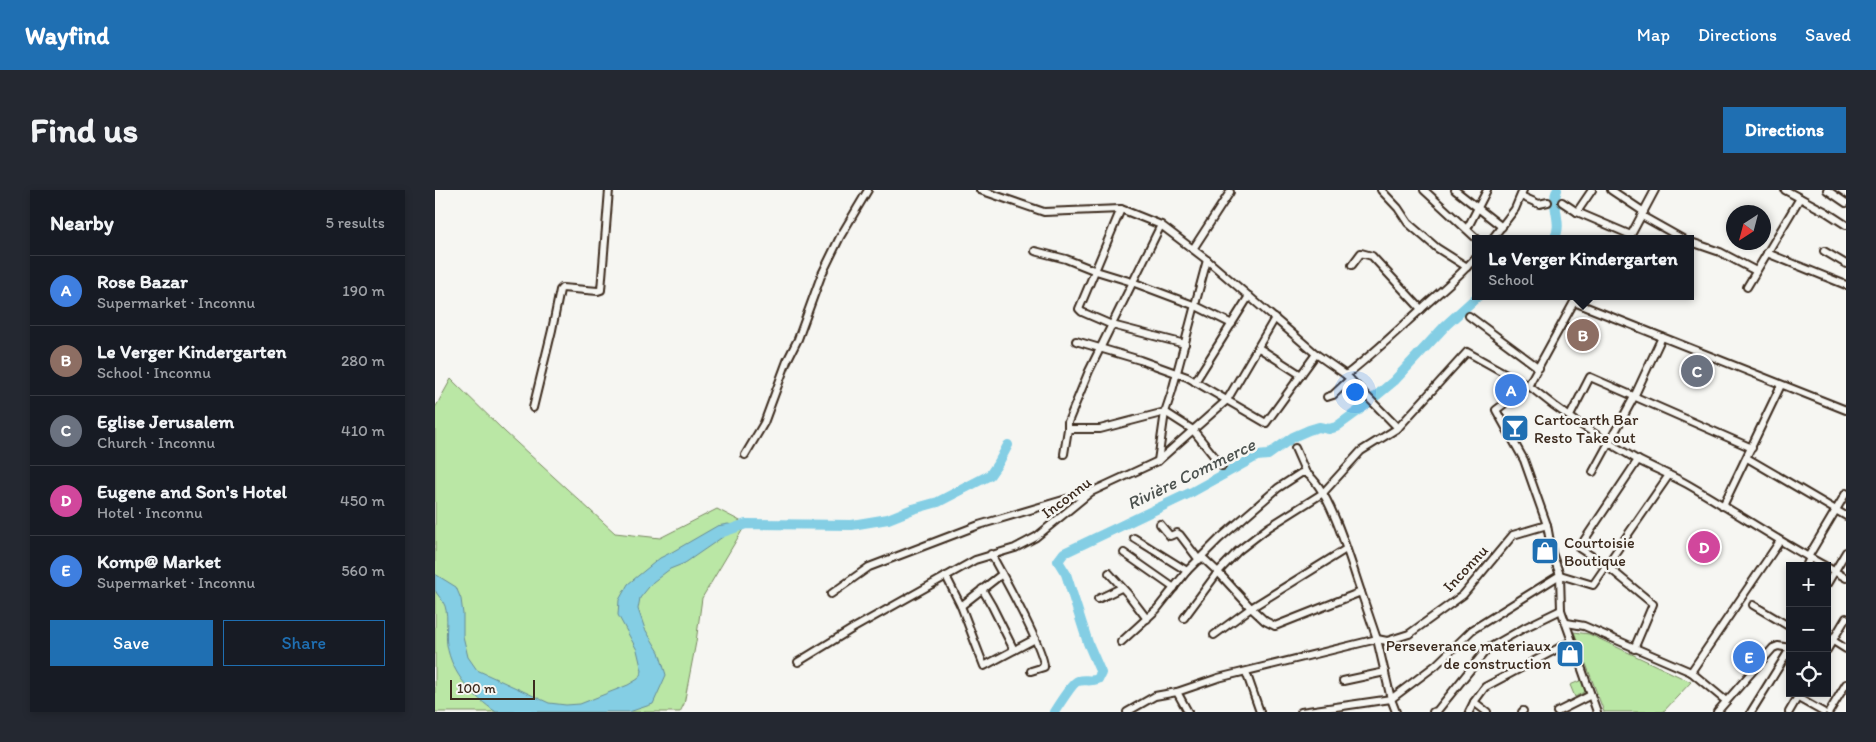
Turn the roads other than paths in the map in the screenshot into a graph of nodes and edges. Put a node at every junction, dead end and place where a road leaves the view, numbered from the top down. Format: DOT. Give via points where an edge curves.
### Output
graph roads {
  1 [pos="609,190"];
  2 [pos="868,190"];
  3 [pos="980,190"];
  4 [pos="1381,190"];
  5 [pos="1424,190"];
  6 [pos="1455,190"];
  7 [pos="1487,190"];
  8 [pos="1592,190"];
  9 [pos="1611,190"];
  10 [pos="1655,190"];
  11 [pos="1785,190"];
  12 [pos="1827,190"];
  13 [pos="1230,192"];
  14 [pos="1522,193"];
  15 [pos="1800,198"];
  16 [pos="1548,202"];
  17 [pos="1562,202"];
  18 [pos="1846,203"];
  19 [pos="1478,208"];
  20 [pos="1121,209"];
  21 [pos="1577,212"];
  22 [pos="1643,214"];
  23 [pos="1161,225"];
  24 [pos="1846,225"];
  25 [pos="1502,227"];
  26 [pos="1467,230"];
  27 [pos="1473,235"];
  28 [pos="1495,235"];
  29 [pos="1677,235"];
  30 [pos="1694,243"];
  31 [pos="1193,249"];
  32 [pos="1035,251"];
  33 [pos="1824,251"];
  34 [pos="1767,253"];
  35 [pos="1207,260"];
  36 [pos="1472,261"];
  37 [pos="1846,264"];
  38 [pos="1352,265"];
  39 [pos="1467,267"];
  40 [pos="1096,271"];
  41 [pos="1756,271"];
  42 [pos="1132,282"];
  43 [pos="1846,285"];
  44 [pos="1747,287"];
  45 [pos="1249,296"];
  46 [pos="1196,306"];
  47 [pos="1421,310"];
  48 [pos="1469,316"];
  49 [pos="1275,318"];
  50 [pos="1232,324"];
  51 [pos="1112,326"];
  52 [pos="1662,336"];
  53 [pos="1076,341"];
  54 [pos="1185,344"];
  55 [pos="1101,348"];
  56 [pos="1259,348"];
  57 [pos="1316,354"];
  58 [pos="1539,368"];
  59 [pos="1177,373"];
  60 [pos="1301,375"];
  61 [pos="1348,377"];
  62 [pos="1195,382"];
  63 [pos="1781,385"];
  64 [pos="1529,386"];
  65 [pos="1327,397"];
  66 [pos="1634,397"];
  67 [pos="1227,400"];
  68 [pos="533,408"];
  69 [pos="1846,410"];
  70 [pos="1165,412"];
  71 [pos="1570,416"];
  72 [pos="1398,428"];
  73 [pos="1068,429"];
  74 [pos="1193,430"];
  75 [pos="1610,443"];
  76 [pos="1295,448"];
  77 [pos="1752,448"];
  78 [pos="1064,454"];
  79 [pos="745,455"];
  80 [pos="1747,458"];
  81 [pos="1638,460"];
  82 [pos="1158,461"];
  83 [pos="1221,466"];
  84 [pos="1593,472"];
  85 [pos="1306,473"];
  86 [pos="1669,475"];
  87 [pos="1091,492"];
  88 [pos="1846,493"];
  89 [pos="1322,494"];
  90 [pos="1723,506"];
  91 [pos="1836,510"];
  92 [pos="1846,516"];
  93 [pos="1160,524"];
  94 [pos="1547,525"];
  95 [pos="1134,538"];
  96 [pos="1780,541"];
  97 [pos="1346,549"];
  98 [pos="1846,552"];
  99 [pos="1124,553"];
  100 [pos="991,554"];
  101 [pos="1809,557"];
  102 [pos="1200,558"];
  103 [pos="1807,562"];
  104 [pos="1818,562"];
  105 [pos="1607,566"];
  106 [pos="1831,569"];
  107 [pos="1187,571"];
  108 [pos="1835,571"];
  109 [pos="1218,572"];
  110 [pos="1109,573"];
  111 [pos="1002,574"];
  112 [pos="1560,575"];
  113 [pos="946,576"];
  114 [pos="1831,578"];
  115 [pos="1846,578"];
  116 [pos="1121,588"];
  117 [pos="1174,588"];
  118 [pos="982,590"];
  119 [pos="1361,592"];
  120 [pos="831,594"];
  121 [pos="1098,599"];
  122 [pos="1753,605"];
  123 [pos="961,606"];
  124 [pos="1251,608"];
  125 [pos="1561,610"];
  126 [pos="1184,618"];
  127 [pos="1846,618"];
  128 [pos="1147,619"];
  129 [pos="1567,623"];
  130 [pos="1786,624"];
  131 [pos="1214,635"];
  132 [pos="1831,637"];
  133 [pos="1035,639"];
  134 [pos="1831,639"];
  135 [pos="1377,640"];
  136 [pos="1121,642"];
  137 [pos="1572,642"];
  138 [pos="1786,647"];
  139 [pos="1634,648"];
  140 [pos="1846,648"];
  141 [pos="1014,650"];
  142 [pos="1788,652"];
  143 [pos="798,662"];
  144 [pos="1031,671"];
  145 [pos="1246,672"];
  146 [pos="1385,672"];
  147 [pos="1691,672"];
  148 [pos="1343,681"];
  149 [pos="1846,684"];
  150 [pos="1177,692"];
  151 [pos="1591,695"];
  152 [pos="1798,697"];
  153 [pos="1802,697"];
  154 [pos="1391,699"];
  155 [pos="1726,701"];
  156 [pos="1473,702"];
  157 [pos="1127,712"];
  158 [pos="1188,712"];
  159 [pos="1260,712"];
  160 [pos="1301,712"];
  161 [pos="1396,712"];
  162 [pos="1433,712"];
  163 [pos="1469,712"];
  164 [pos="1487,712"];
  165 [pos="1557,712"];
  166 [pos="1597,712"];
  167 [pos="1717,712"];
  168 [pos="1751,712"];
  169 [pos="1789,712"];
  170 [pos="1823,712"];
  171 [pos="1829,712"];
  1 -- 68 [label="street" via="601,290 560,290"];
  2 -- 79 [label="street" via="821,276 764,423"];
  3 -- 20 [label="street" via="1043,212"];
  4 -- 39 [label="street" via="1408,222 1437,248"];
  5 -- 26 [label="street"];
  6 -- 19 [label="street"];
  7 -- 19 [label="street"];
  8 -- 21 [label="street"];
  9 -- 22 [label="street"];
  10 -- 22 [label="street"];
  11 -- 15 [label="street"];
  12 -- 18 [label="street"];
  13 -- 31 [label="street"];
  14 -- 16 [label="street" via="1539,204"];
  14 -- 25 [label="street"];
  15 -- 24 [label="street"];
  15 -- 34 [label="street"];
  17 -- 21 [label="street"];
  19 -- 25 [label="street"];
  19 -- 26 [label="street"];
  20 -- 23 [label="street"];
  20 -- 40 [label="street"];
  21 -- 22 [label="street" via="1631,235"];
  22 -- 29 [label="street"];
  23 -- 31 [label="street"];
  23 -- 42 [label="street"];
  25 -- 28 [label="street"];
  26 -- 27 [label="street"];
  30 -- 41 [label="street" via="1720,252"];
  31 -- 35 [label="street"];
  32 -- 40 [label="street"];
  33 -- 37 [label="street"];
  34 -- 41 [label="street"];
  34 -- 43 [label="street"];
  35 -- 45 [label="street"];
  35 -- 46 [label="street"];
  36 -- 39 [label="street"];
  38 -- 47 [label="street" via="1361,253 1372,256"];
  39 -- 47 [label="street"];
  40 -- 42 [label="street"];
  40 -- 51 [label="street" via="1079,309"];
  41 -- 44 [label="street"];
  42 -- 46 [label="street"];
  42 -- 51 [label="street"];
  45 -- 49 [label="street"];
  45 -- 50 [label="street"];
  46 -- 50 [label="street"];
  46 -- 54 [label="street"];
  47 -- 61 [label="street"];
  48 -- 58 [label="street"];
  49 -- 56 [label="street, Inconnu"];
  49 -- 57 [label="street"];
  50 -- 62 [label="street"];
  51 -- 54 [label="street"];
  51 -- 55 [label="street"];
  52 -- 58 [label="street" via="1574,302"];
  52 -- 63 [label="street"];
  52 -- 66 [label="street"];
  53 -- 55 [label="street"];
  54 -- 59 [label="street"];
  55 -- 59 [label="street"];
  55 -- 73 [label="street" via="1068,422"];
  56 -- 60 [label="street"];
  56 -- 67 [label="street, Inconnu"];
  57 -- 60 [label="street"];
  57 -- 61 [label="street"];
  58 -- 64 [label="street"];
  59 -- 62 [label="street"];
  59 -- 70 [label="street"];
  60 -- 67 [label="street" via="1266,423"];
  61 -- 65 [label="street" via="1333,395"];
  61 -- 72 [label="street"];
  62 -- 67 [label="street"];
  63 -- 69 [label="street"];
  63 -- 77 [label="street"];
  64 -- 71 [label="street"];
  64 -- 72 [label="street" via="1467,352"];
  64 -- 94 [label="street" via="1496,410 1524,460"];
  66 -- 71 [label="street" via="1590,376"];
  66 -- 75 [label="street"];
  66 -- 77 [label="street"];
  67 -- 74 [label="street, Inconnu"];
  70 -- 73 [label="street" via="1100,429"];
  70 -- 74 [label="street"];
  70 -- 82 [label="street"];
  71 -- 75 [label="street"];
  72 -- 89 [label="street" via="1361,451"];
  73 -- 78 [label="street"];
  74 -- 82 [label="street, Inconnu"];
  74 -- 83 [label="street"];
  75 -- 81 [label="street"];
  75 -- 84 [label="street"];
  76 -- 85 [label="street"];
  77 -- 80 [label="street"];
  80 -- 90 [label="street"];
  80 -- 91 [label="street"];
  81 -- 86 [label="street"];
  81 -- 105 [label="street" via="1579,548"];
  82 -- 87 [label="street, Inconnu"];
  85 -- 89 [label="street"];
  85 -- 102 [label="street" via="1301,473 1264,500"];
  86 -- 90 [label="street"];
  86 -- 105 [label="street"];
  87 -- 100 [label="street, Inconnu" via="1036,538"];
  87 -- 120 [label="street" via="979,525 869,567"];
  88 -- 91 [label="street"];
  89 -- 97 [label="street"];
  89 -- 109 [label="street" via="1269,527 1238,551"];
  90 -- 96 [label="street"];
  91 -- 92 [label="street"];
  91 -- 101 [label="street"];
  93 -- 102 [label="street" via="1170,536 1180,534"];
  94 -- 112 [label="street"];
  94 -- 135 [label="street, Inconnu" via="1513,536 1463,595 1409,634 1387,641"];
  95 -- 107 [label="street"];
  96 -- 101 [label="street"];
  96 -- 147 [label="street"];
  97 -- 119 [label="street"];
  97 -- 124 [label="street"];
  98 -- 108 [label="street"];
  99 -- 117 [label="street"];
  100 -- 111 [label="street"];
  100 -- 113 [label="street, Inconnu"];
  101 -- 103 [label="street"];
  101 -- 104 [label="street"];
  102 -- 107 [label="street"];
  102 -- 109 [label="street"];
  105 -- 112 [label="street" via="1593,584"];
  105 -- 139 [label="street" via="1653,604"];
  106 -- 108 [label="street"];
  107 -- 117 [label="street"];
  108 -- 114 [label="street"];
  108 -- 115 [label="street"];
  109 -- 124 [label="street"];
  109 -- 126 [label="street"];
  110 -- 116 [label="street"];
  111 -- 118 [label="street"];
  111 -- 133 [label="street"];
  112 -- 125 [label="street"];
  112 -- 154 [label="street" via="1472,630 1437,665"];
  113 -- 123 [label="street"];
  113 -- 143 [label="street, Inconnu"];
  116 -- 121 [label="street"];
  116 -- 128 [label="street"];
  117 -- 128 [label="street"];
  118 -- 123 [label="street"];
  118 -- 141 [label="street"];
  119 -- 124 [label="street" via="1275,626"];
  119 -- 135 [label="street"];
  122 -- 130 [label="street"];
  123 -- 141 [label="street" via="984,666"];
  124 -- 131 [label="street"];
  125 -- 129 [label="street"];
  125 -- 162 [label="street" via="1487,649"];
  127 -- 132 [label="street"];
  128 -- 136 [label="street"];
  129 -- 137 [label="street"];
  129 -- 139 [label="street" via="1584,626"];
  133 -- 141 [label="street"];
  133 -- 144 [label="street" via="1044,667"];
  134 -- 140 [label="street"];
  135 -- 145 [label="street, Inconnu"];
  135 -- 146 [label="street"];
  137 -- 151 [label="street"];
  137 -- 156 [label="street" via="1485,687"];
  138 -- 155 [label="street" via="1773,648"];
  139 -- 147 [label="street"];
  142 -- 168 [label="street"];
  145 -- 150 [label="street, Inconnu"];
  145 -- 159 [label="street"];
  146 -- 148 [label="street"];
  146 -- 154 [label="street"];
  147 -- 155 [label="street"];
  149 -- 171 [label="street"];
  150 -- 157 [label="street, Inconnu" via="1155,696"];
  150 -- 158 [label="street"];
  151 -- 165 [label="street"];
  151 -- 166 [label="street"];
  152 -- 169 [label="street"];
  153 -- 170 [label="street"];
  154 -- 160 [label="street"];
  154 -- 161 [label="street"];
  155 -- 167 [label="street"];
  156 -- 163 [label="street"];
  156 -- 164 [label="street"];
}
